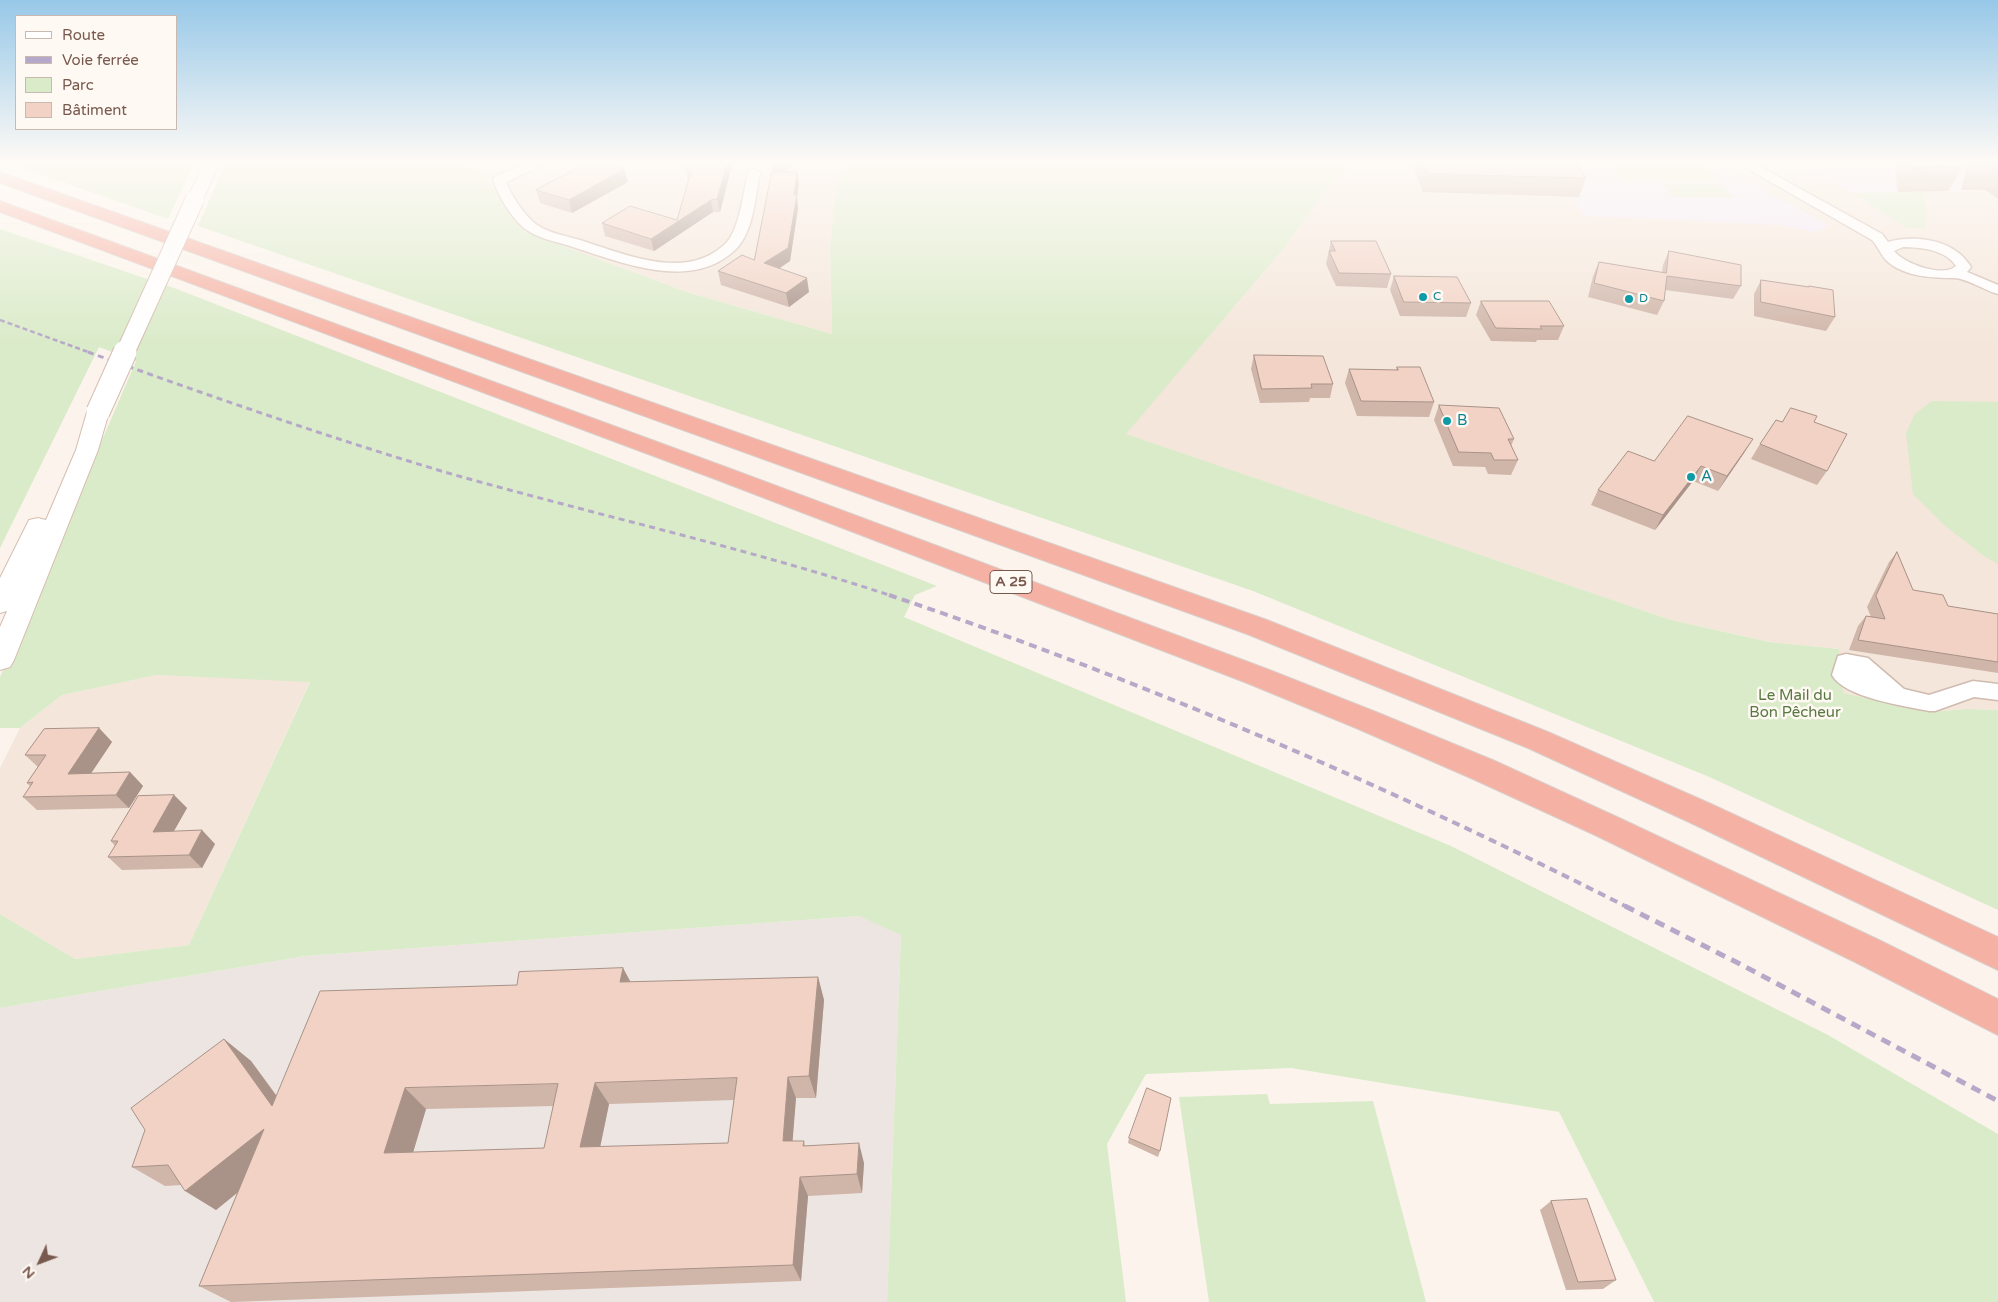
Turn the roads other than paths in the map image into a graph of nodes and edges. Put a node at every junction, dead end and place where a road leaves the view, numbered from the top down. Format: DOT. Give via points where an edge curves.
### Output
graph roads {
  1 [pos="43,222"];
  2 [pos="125,222"];
  3 [pos="185,222"];
  4 [pos="527,222"];
  5 [pos="742,222"];
  6 [pos="1849,222"];
  7 [pos="1868,222"];
  8 [pos="1919,243"];
  9 [pos="1888,250"];
  10 [pos="1956,274"];
  11 [pos="1998,290"];
  12 [pos="98,412"];
  13 [pos="0,604"];
  14 [pos="0,660"];
  15 [pos="1998,692"];
  16 [pos="1899,696"];
  17 [pos="1998,954"];
  18 [pos="1998,1018"];
  1 -- 18 [label="highway, A 25" via="723,474 1339,709 1606,826 1867,951"];
  2 -- 17 [label="highway" via="1266,630 1538,740"];
  3 -- 12 [label="street, bridge"];
  4 -- 5 [label="street" via="534,228 640,264 666,268 715,257 732,246"];
  6 -- 9 [label="street" via="1877,237"];
  7 -- 8 [label="street" via="1891,234"];
  8 -- 9 [label="street" via="1897,243"];
  8 -- 10 [label="street" via="1958,258 1964,267"];
  9 -- 10 [label="street" via="1892,258 1914,270"];
  10 -- 11 [label="street"];
  12 -- 13 [label="street" via="64,472"];
  12 -- 14 [label="street" via="87,450"];
  15 -- 16 [label="street" via="1973,689 1935,703"];
}
